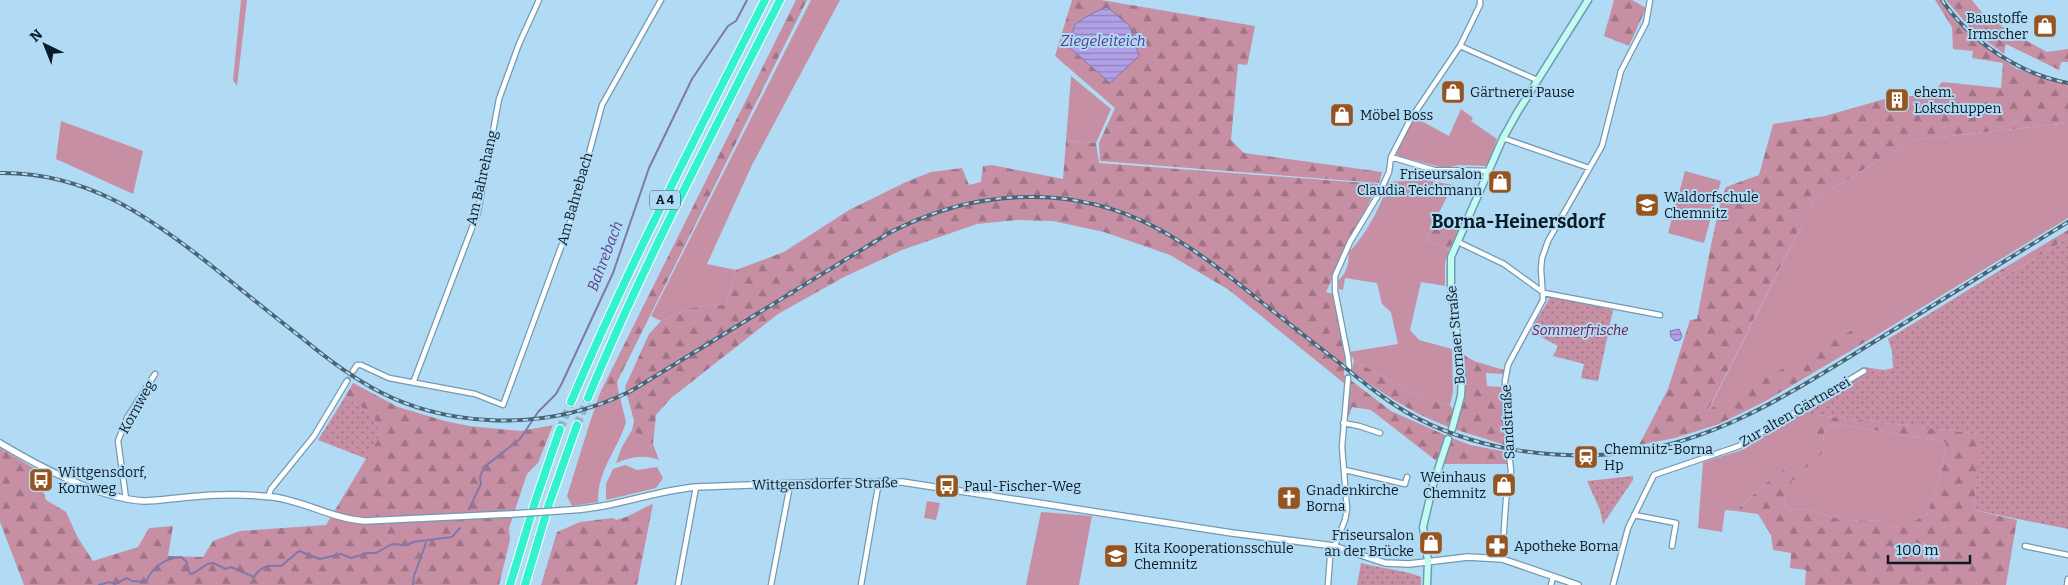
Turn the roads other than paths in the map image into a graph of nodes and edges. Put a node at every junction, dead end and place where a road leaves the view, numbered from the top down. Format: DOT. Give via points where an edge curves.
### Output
graph roads {
  1 [pos="539,0"];
  2 [pos="661,0"];
  3 [pos="765,0"];
  4 [pos="780,0"];
  5 [pos="1480,0"];
  6 [pos="1588,0"];
  7 [pos="1650,0"];
  8 [pos="1460,46"];
  9 [pos="1537,80"];
  10 [pos="1503,138"];
  11 [pos="1391,157"];
  12 [pos="1589,168"];
  13 [pos="1489,171"];
  14 [pos="1458,242"];
  15 [pos="1544,293"];
  16 [pos="1660,315"];
  17 [pos="1349,368"];
  18 [pos="353,371"];
  19 [pos="1864,371"];
  20 [pos="155,374"];
  21 [pos="1348,378"];
  22 [pos="347,381"];
  23 [pos="413,383"];
  24 [pos="588,398"];
  25 [pos="571,402"];
  26 [pos="1343,423"];
  27 [pos="577,425"];
  28 [pos="1452,428"];
  29 [pos="560,429"];
  30 [pos="1380,433"];
  31 [pos="1448,439"];
  32 [pos="0,443"];
  33 [pos="1345,470"];
  34 [pos="1407,477"];
  35 [pos="879,481"];
  36 [pos="790,485"];
  37 [pos="696,488"];
  38 [pos="268,497"];
  39 [pos="126,499"];
  40 [pos="1634,515"];
  41 [pos="1334,546"];
  42 [pos="1672,546"];
  43 [pos="2025,546"];
  44 [pos="2068,555"];
  45 [pos="1502,559"];
  46 [pos="1428,561"];
  47 [pos="1553,578"];
  48 [pos="2068,579"];
  49 [pos="510,585"];
  50 [pos="525,585"];
  51 [pos="678,585"];
  52 [pos="771,585"];
  53 [pos="861,585"];
  54 [pos="1328,585"];
  55 [pos="1428,585"];
  56 [pos="1551,585"];
  57 [pos="1578,585"];
  58 [pos="1613,585"];
  59 [pos="2067,585"];
  1 -- 23 [label="street, Am Bahrehang" via="499,98 478,212"];
  2 -- 23 [label="street, Am Bahrebach" via="602,105 572,217 502,405 475,394"];
  3 -- 25 [label="highway, A 4" via="650,230"];
  4 -- 24 [label="highway, A 4" via="659,241"];
  5 -- 8 [label="street"];
  6 -- 9 [label="main road, Bornaer Straße"];
  7 -- 12 [label="street, Sandstraße" via="1646,23 1620,71 1602,146"];
  8 -- 9 [label="street"];
  8 -- 11 [label="street" via="1410,120"];
  9 -- 10 [label="main road, Bornaer Straße"];
  10 -- 12 [label="street"];
  10 -- 13 [label="main road, Bornaer Straße"];
  11 -- 13 [label="street" via="1434,170"];
  11 -- 17 [label="street" via="1389,172 1380,192 1350,242 1335,276"];
  12 -- 15 [label="street, Sandstraße" via="1548,241 1541,269"];
  13 -- 14 [label="main road, Bornaer Straße"];
  14 -- 15 [label="street" via="1499,262"];
  14 -- 28 [label="main road, Bornaer Straße" via="1451,257 1451,286 1462,387"];
  15 -- 16 [label="street"];
  15 -- 45 [label="street, Sandstraße" via="1544,300 1510,360 1506,374 1505,415 1511,471"];
  18 -- 23 [label="street" via="361,365 389,378"];
  19 -- 40 [label="street, Zur alten Gärtnerei" via="1739,446 1654,475"];
  20 -- 39 [label="street, Kornweg" via="127,418 118,441"];
  21 -- 26 [label="street"];
  22 -- 38 [label="street" via="314,436"];
  26 -- 30 [label="street"];
  26 -- 33 [label="street"];
  27 -- 50 [label="highway"];
  29 -- 49 [label="highway"];
  31 -- 46 [label="main road" via="1424,518 1422,532"];
  32 -- 39 [label="street, Wittgensdorfer Straße" via="70,478"];
  33 -- 34 [label="street" via="1405,484"];
  33 -- 41 [label="street" via="1347,509"];
  35 -- 36 [label="street, Wittgensdorfer Straße"];
  35 -- 41 [label="street, Wittgensdorfer Straße"];
  35 -- 53 [label="street"];
  36 -- 37 [label="street, Wittgensdorfer Straße"];
  36 -- 52 [label="street"];
  37 -- 38 [label="street, Wittgensdorfer Straße, bridge" via="601,507 364,521"];
  37 -- 51 [label="street"];
  38 -- 39 [label="street, Wittgensdorfer Straße" via="214,495"];
  40 -- 42 [label="street" via="1676,523"];
  40 -- 58 [label="street, Zur alten Gärtnerei"];
  41 -- 46 [label="street, Wittgensdorfer Straße" via="1385,563"];
  41 -- 54 [label="street"];
  43 -- 44 [label="street"];
  45 -- 46 [label="street, Wittgensdorfer Straße" via="1468,557"];
  45 -- 47 [label="street, Wittgensdorfer Straße"];
  46 -- 55 [label="main road"];
  47 -- 56 [label="street"];
  47 -- 57 [label="street, Wittgensdorfer Straße"];
  48 -- 59 [label="street"];
}
